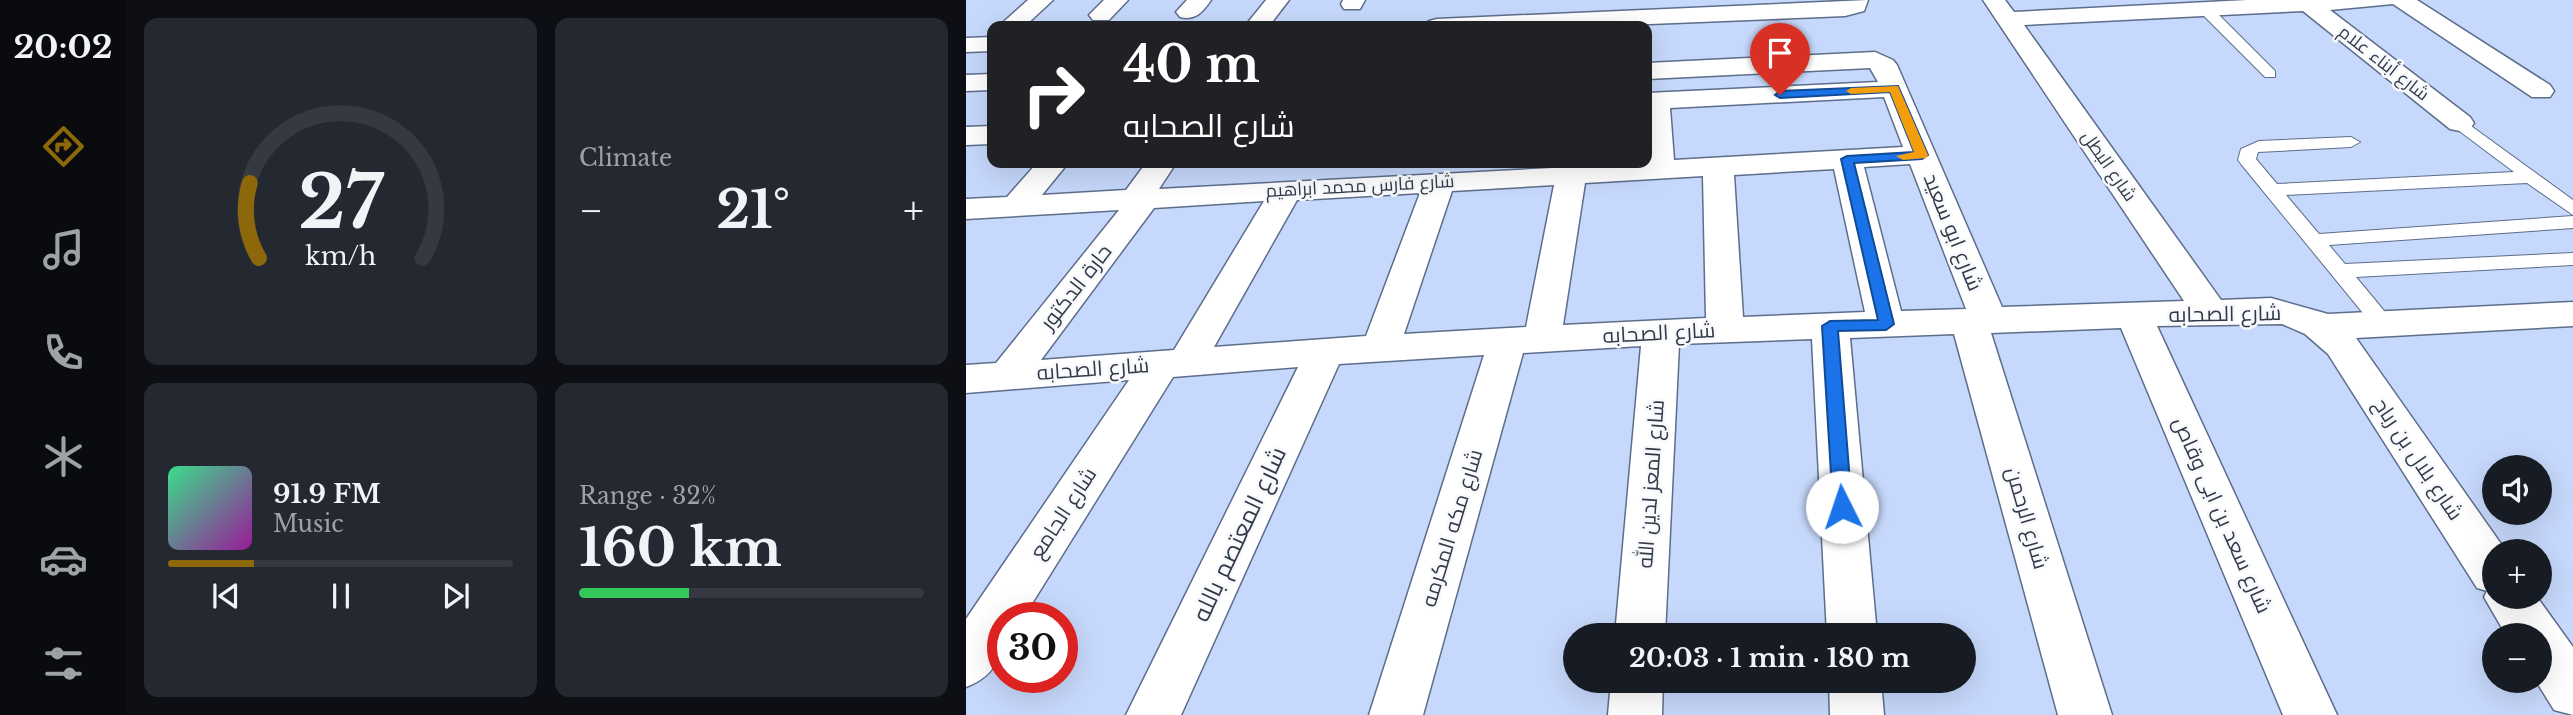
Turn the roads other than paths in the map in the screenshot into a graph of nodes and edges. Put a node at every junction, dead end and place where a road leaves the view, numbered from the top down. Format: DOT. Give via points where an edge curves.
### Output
graph roads {
  1 [pos="1042,0"];
  2 [pos="1278,0"];
  3 [pos="2369,0"];
  4 [pos="2401,0"];
  5 [pos="1858,1"];
  6 [pos="2290,3"];
  7 [pos="2200,4"];
  8 [pos="2106,7"];
  9 [pos="2000,9"];
  10 [pos="1017,21"];
  11 [pos="1261,21"];
  12 [pos="1641,21"];
  13 [pos="1652,71"];
  14 [pos="2270,74"];
  15 [pos="1889,77"];
  16 [pos="987,82"];
  17 [pos="966,83"];
  18 [pos="2541,91"];
  19 [pos="1805,93"];
  20 [pos="1652,101"];
  21 [pos="1652,109"];
  22 [pos="1812,123"];
  23 [pos="2460,123"];
  24 [pos="987,135"];
  25 [pos="966,136"];
  26 [pos="2351,142"];
  27 [pos="1922,155"];
  28 [pos="1847,159"];
  29 [pos="1718,166"];
  30 [pos="1046,168"];
  31 [pos="1158,168"];
  32 [pos="1660,169"];
  33 [pos="1493,171"];
  34 [pos="1369,174"];
  35 [pos="1571,174"];
  36 [pos="2531,177"];
  37 [pos="1440,181"];
  38 [pos="1287,190"];
  39 [pos="2272,190"];
  40 [pos="1141,198"];
  41 [pos="2573,209"];
  42 [pos="984,213"];
  43 [pos="2573,222"];
  44 [pos="2313,240"];
  45 [pos="2573,259"];
  46 [pos="2340,271"];
  47 [pos="2211,313"];
  48 [pos="2573,314"];
  49 [pos="2134,315"];
  50 [pos="1979,321"];
  51 [pos="1886,324"];
  52 [pos="2384,324"];
  53 [pos="1830,326"];
  54 [pos="1725,330"];
  55 [pos="1661,332"];
  56 [pos="2333,336"];
  57 [pos="1525,340"];
  58 [pos="1380,348"];
  59 [pos="1325,352"];
  60 [pos="1174,363"];
  61 [pos="982,384"];
  62 [pos="2482,555"];
  63 [pos="1641,623"];
  64 [pos="1851,623"];
  65 [pos="2552,660"];
  66 [pos="966,663"];
  67 [pos="2573,692"];
  68 [pos="1636,693"];
  69 [pos="1856,693"];
  70 [pos="1153,715"];
  71 [pos="1396,715"];
  72 [pos="1635,715"];
  73 [pos="1857,715"];
  74 [pos="2085,715"];
  75 [pos="2310,715"];
  1 -- 10 [label="street"];
  2 -- 11 [label="street"];
  3 -- 6 [label="street"];
  4 -- 18 [label="street"];
  5 -- 12 [label="street" via="1845,9"];
  6 -- 7 [label="street"];
  6 -- 23 [label="street, شارع أبناء علام"];
  7 -- 8 [label="street"];
  7 -- 14 [label="lane"];
  8 -- 9 [label="street"];
  9 -- 47 [label="street, شارع البطل"];
  13 -- 15 [label="street" via="1875,60"];
  15 -- 19 [label="street"];
  15 -- 27 [label="street, شارع ابو سعيد"];
  16 -- 17 [label="street"];
  19 -- 20 [label="street"];
  19 -- 22 [label="street"];
  21 -- 32 [label="street"];
  23 -- 36 [label="lane"];
  24 -- 25 [label="street"];
  26 -- 39 [label="lane" via="2250,149 2247,160"];
  27 -- 28 [label="street, شارع فارس محمد ابراهيم"];
  27 -- 50 [label="street, شارع ابو سعيد"];
  28 -- 29 [label="street, شارع فارس محمد ابراهيم"];
  28 -- 51 [label="street"];
  29 -- 32 [label="street, شارع فارس محمد ابراهيم"];
  29 -- 54 [label="street"];
  30 -- 42 [label="street"];
  31 -- 40 [label="street, حارة الدكتور"];
  32 -- 35 [label="street, شارع فارس محمد ابراهيم"];
  33 -- 35 [label="street, شارع فارس محمد ابراهيم"];
  33 -- 37 [label="street, شارع فارس محمد ابراهيم"];
  34 -- 37 [label="street, شارع فارس محمد ابراهيم"];
  34 -- 38 [label="street, شارع فارس محمد ابراهيم"];
  35 -- 57 [label="street, شارع مكه المكرمه"];
  36 -- 39 [label="lane"];
  36 -- 41 [label="lane"];
  37 -- 58 [label="street"];
  38 -- 40 [label="street, شارع فارس محمد ابراهيم"];
  38 -- 60 [label="street, شارع الجامع"];
  39 -- 44 [label="lane"];
  40 -- 42 [label="street, شارع فارس محمد ابراهيم"];
  40 -- 61 [label="street, حارة الدكتور"];
  43 -- 44 [label="lane"];
  44 -- 46 [label="lane"];
  45 -- 46 [label="lane"];
  46 -- 52 [label="lane"];
  47 -- 49 [label="street, شارع الصحابه"];
  47 -- 56 [label="street, شارع الصحابه" via="2271,310 2299,314"];
  48 -- 52 [label="street"];
  49 -- 50 [label="street, شارع الصحابه"];
  49 -- 75 [label="street, شارع سعد بن ابى وقاص"];
  50 -- 51 [label="street, شارع الصحابه"];
  50 -- 74 [label="street, شارع الرحمن"];
  51 -- 53 [label="street, شارع الصحابه"];
  52 -- 56 [label="street"];
  53 -- 54 [label="street, شارع الصحابه"];
  53 -- 64 [label="street"];
  54 -- 55 [label="street, شارع الصحابه"];
  55 -- 57 [label="street, شارع الصحابه"];
  55 -- 63 [label="street, شارع المعز لدين الله"];
  56 -- 62 [label="street, شارع بلال بن رباح"];
  57 -- 58 [label="street, شارع الصحابه"];
  57 -- 71 [label="street, شارع مكه المكرمه"];
  58 -- 59 [label="street, شارع الصحابه"];
  59 -- 60 [label="street, شارع الصحابه"];
  59 -- 70 [label="street, شارع المعتصم بالله"];
  60 -- 61 [label="street, شارع الصحابه"];
  60 -- 66 [label="street, شارع الجامع"];
  65 -- 67 [label="street"];
  68 -- 72 [label="street"];
  69 -- 73 [label="street"];
}
